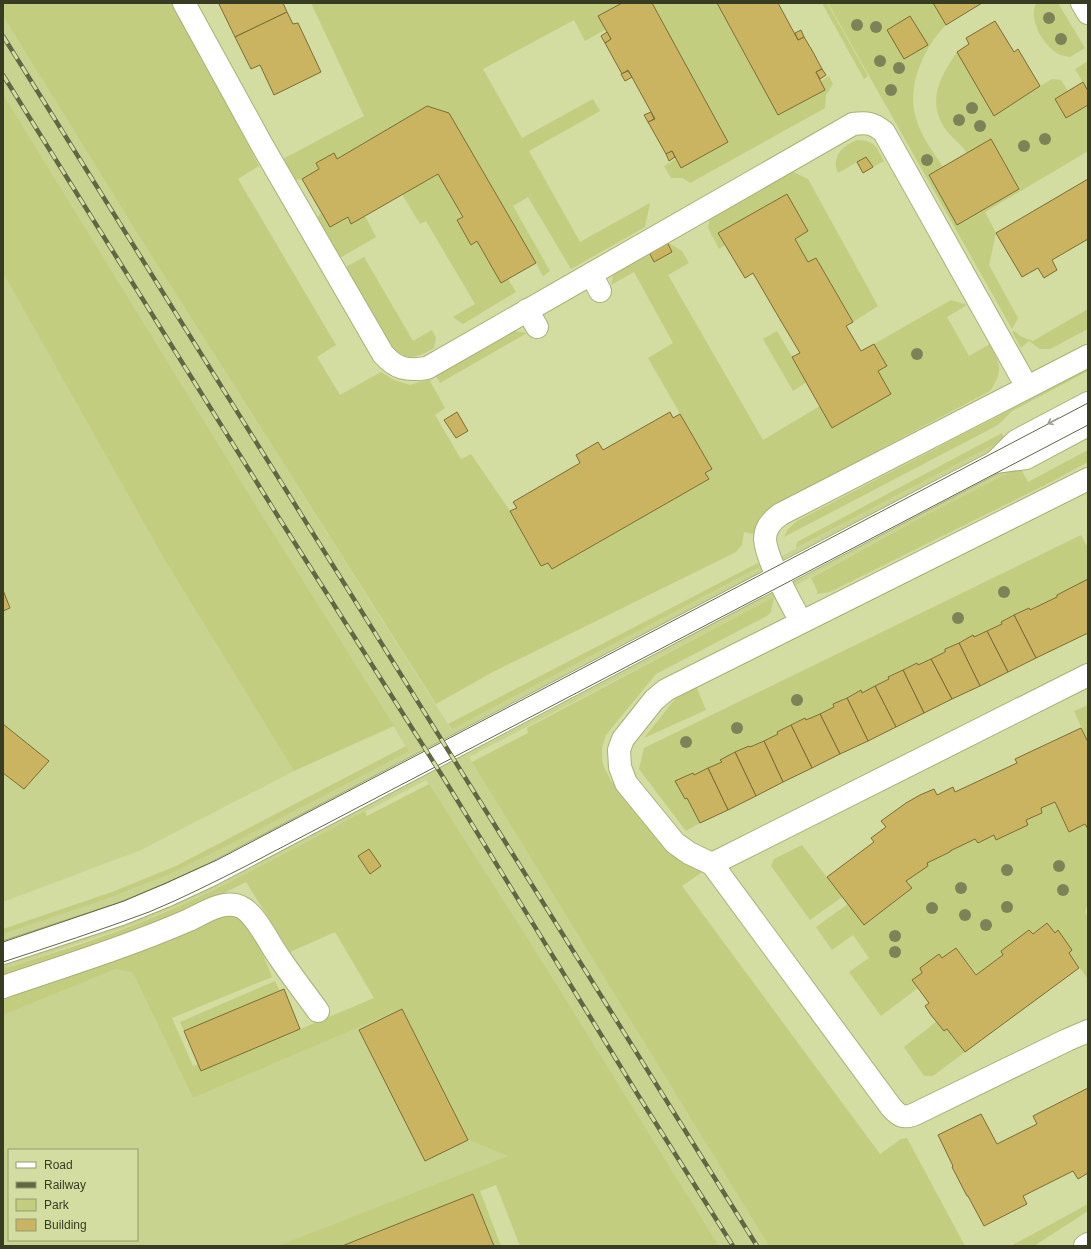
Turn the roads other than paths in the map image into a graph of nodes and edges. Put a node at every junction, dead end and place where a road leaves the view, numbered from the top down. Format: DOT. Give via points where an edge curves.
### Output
graph roads {
  1 [pos="184,3"];
  2 [pos="1082,3"];
  3 [pos="1088,13"];
  4 [pos="1088,356"];
  5 [pos="1028,387"];
  6 [pos="1088,403"];
  7 [pos="1088,425"];
  8 [pos="995,462"];
  9 [pos="1088,479"];
  10 [pos="778,577"];
  11 [pos="800,622"];
  12 [pos="1088,676"];
  13 [pos="712,864"];
  14 [pos="3,953"];
  15 [pos="3,987"];
  16 [pos="318,1011"];
  17 [pos="1088,1031"];
  18 [pos="1088,1244"];
  19 [pos="1085,1246"];
  1 -- 5 [label="street" via="262,145 383,354 397,366 405,369 427,368 532,319 596,283 853,124 864,122 875,125 884,132"];
  2 -- 3 [label="street"];
  4 -- 5 [label="street"];
  5 -- 10 [label="street" via="777,517 770,523 765,539"];
  6 -- 8 [label="street, one-way" via="1016,440"];
  7 -- 8 [label="street" via="1026,458"];
  8 -- 10 [label="street"];
  9 -- 11 [label="street"];
  10 -- 11 [label="street"];
  10 -- 14 [label="street" via="211,875 121,914"];
  11 -- 13 [label="street" via="660,695 620,744 618,762 626,782 675,843"];
  12 -- 13 [label="street"];
  13 -- 17 [label="street" via="891,1107 902,1116 915,1114"];
  15 -- 16 [label="street" via="165,931 220,906 231,905 241,907 250,913 278,957"];
  18 -- 19 [label="street"];
}
